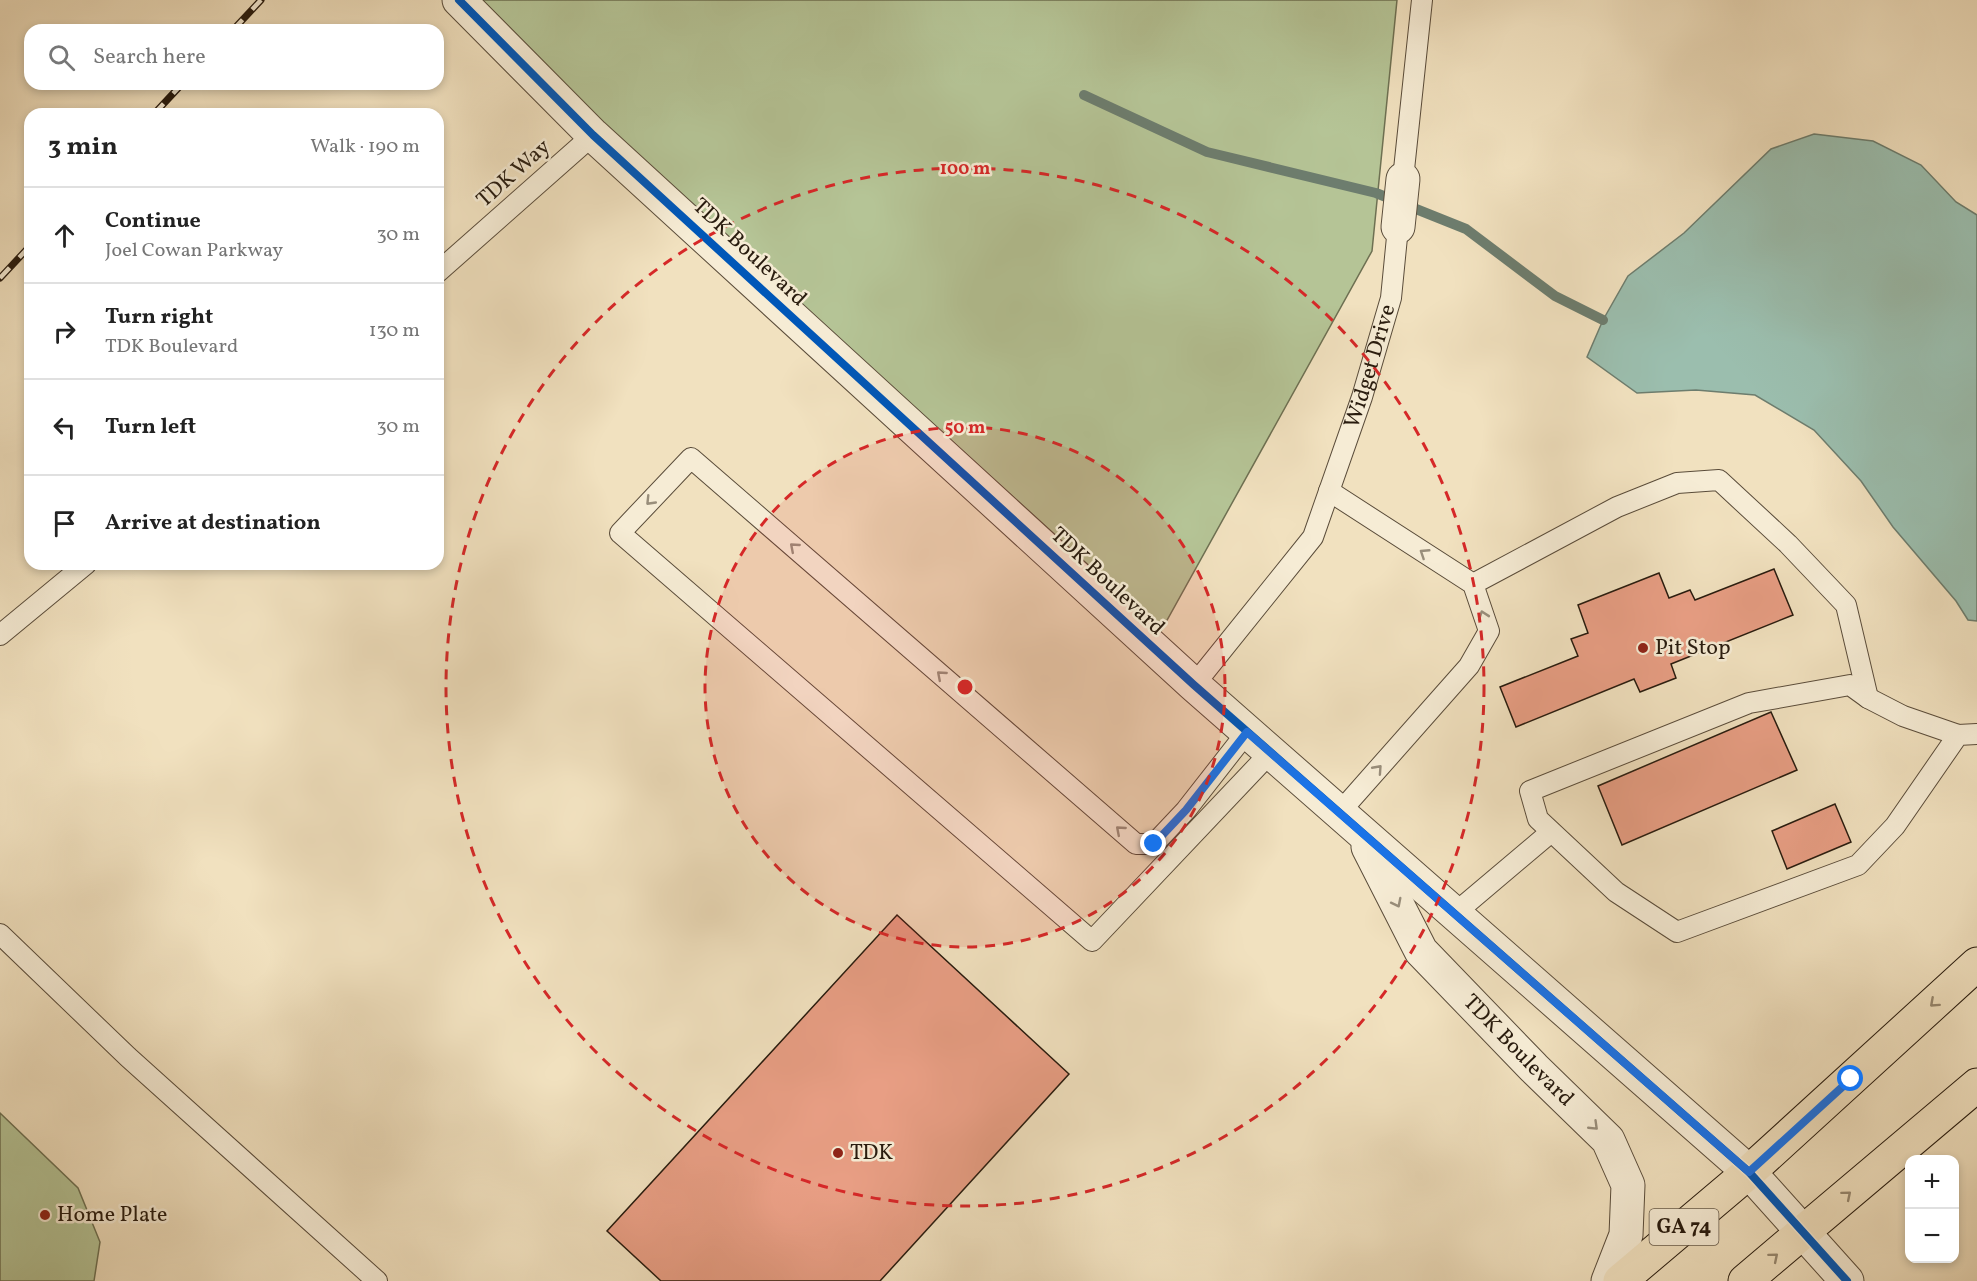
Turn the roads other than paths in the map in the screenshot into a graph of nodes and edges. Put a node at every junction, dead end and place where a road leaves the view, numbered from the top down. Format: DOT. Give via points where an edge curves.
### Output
graph roads {
  1 [pos="459,0"];
  2 [pos="1422,0"];
  3 [pos="594,135"];
  4 [pos="1404,179"];
  5 [pos="1398,227"];
  6 [pos="444,267"];
  7 [pos="1329,491"];
  8 [pos="79,570"];
  9 [pos="1473,584"];
  10 [pos="0,635"];
  11 [pos="1194,686"];
  12 [pos="1868,698"];
  13 [pos="1967,735"];
  14 [pos="1259,742"];
  15 [pos="1350,822"];
  16 [pos="1551,832"];
  17 [pos="1455,914"];
  18 [pos="0,934"];
  19 [pos="1977,964"];
  20 [pos="1977,1085"];
  21 [pos="1749,1172"];
  22 [pos="1803,1233"];
  23 [pos="377,1281"];
  24 [pos="1608,1281"];
  25 [pos="1620,1281"];
  26 [pos="1746,1281"];
  27 [pos="1847,1281"];
  1 -- 3 [label="street, TDK Boulevard"];
  2 -- 4 [label="lane, Widget Drive"];
  3 -- 6 [label="lane, TDK Way"];
  3 -- 11 [label="street, TDK Boulevard"];
  4 -- 5 [label="street, Widget Drive"];
  5 -- 7 [label="lane, Widget Drive" via="1391,298"];
  9 -- 7 [label="lane, one-way"];
  7 -- 11 [label="lane, Widget Drive" via="1313,537"];
  8 -- 10 [label="lane"];
  9 -- 12 [label="lane" via="1617,507 1677,483 1719,480 1846,605"];
  15 -- 9 [label="lane, one-way" via="1469,666 1489,631"];
  11 -- 14 [label="street, TDK Boulevard"];
  12 -- 13 [label="lane" via="1904,716"];
  12 -- 16 [label="lane" via="1850,685 1749,703 1530,791 1538,819"];
  13 -- 16 [label="lane" via="1895,826 1858,865 1677,932 1616,892"];
  14 -- 14 [label="lane, one-way" via="1154,844 1136,844 691,458 620,533 1092,941"];
  14 -- 15 [label="street, TDK Boulevard"];
  15 -- 17 [label="street, TDK Boulevard"];
  15 -- 24 [label="street, TDK Boulevard, one-way" via="1421,951 1608,1140 1628,1185 1626,1235"];
  16 -- 17 [label="lane"];
  17 -- 21 [label="street, TDK Boulevard"];
  18 -- 23 [label="lane" via="128,1057"];
  19 -- 21 [label="main road, GA 74, one-way"];
  22 -- 20 [label="main road, one-way"];
  21 -- 22 [label="street, TDK Boulevard"];
  21 -- 25 [label="main road, GA 74"];
  26 -- 22 [label="main road, one-way"];
  22 -- 27 [label="street, TDK Boulevard"];
}
